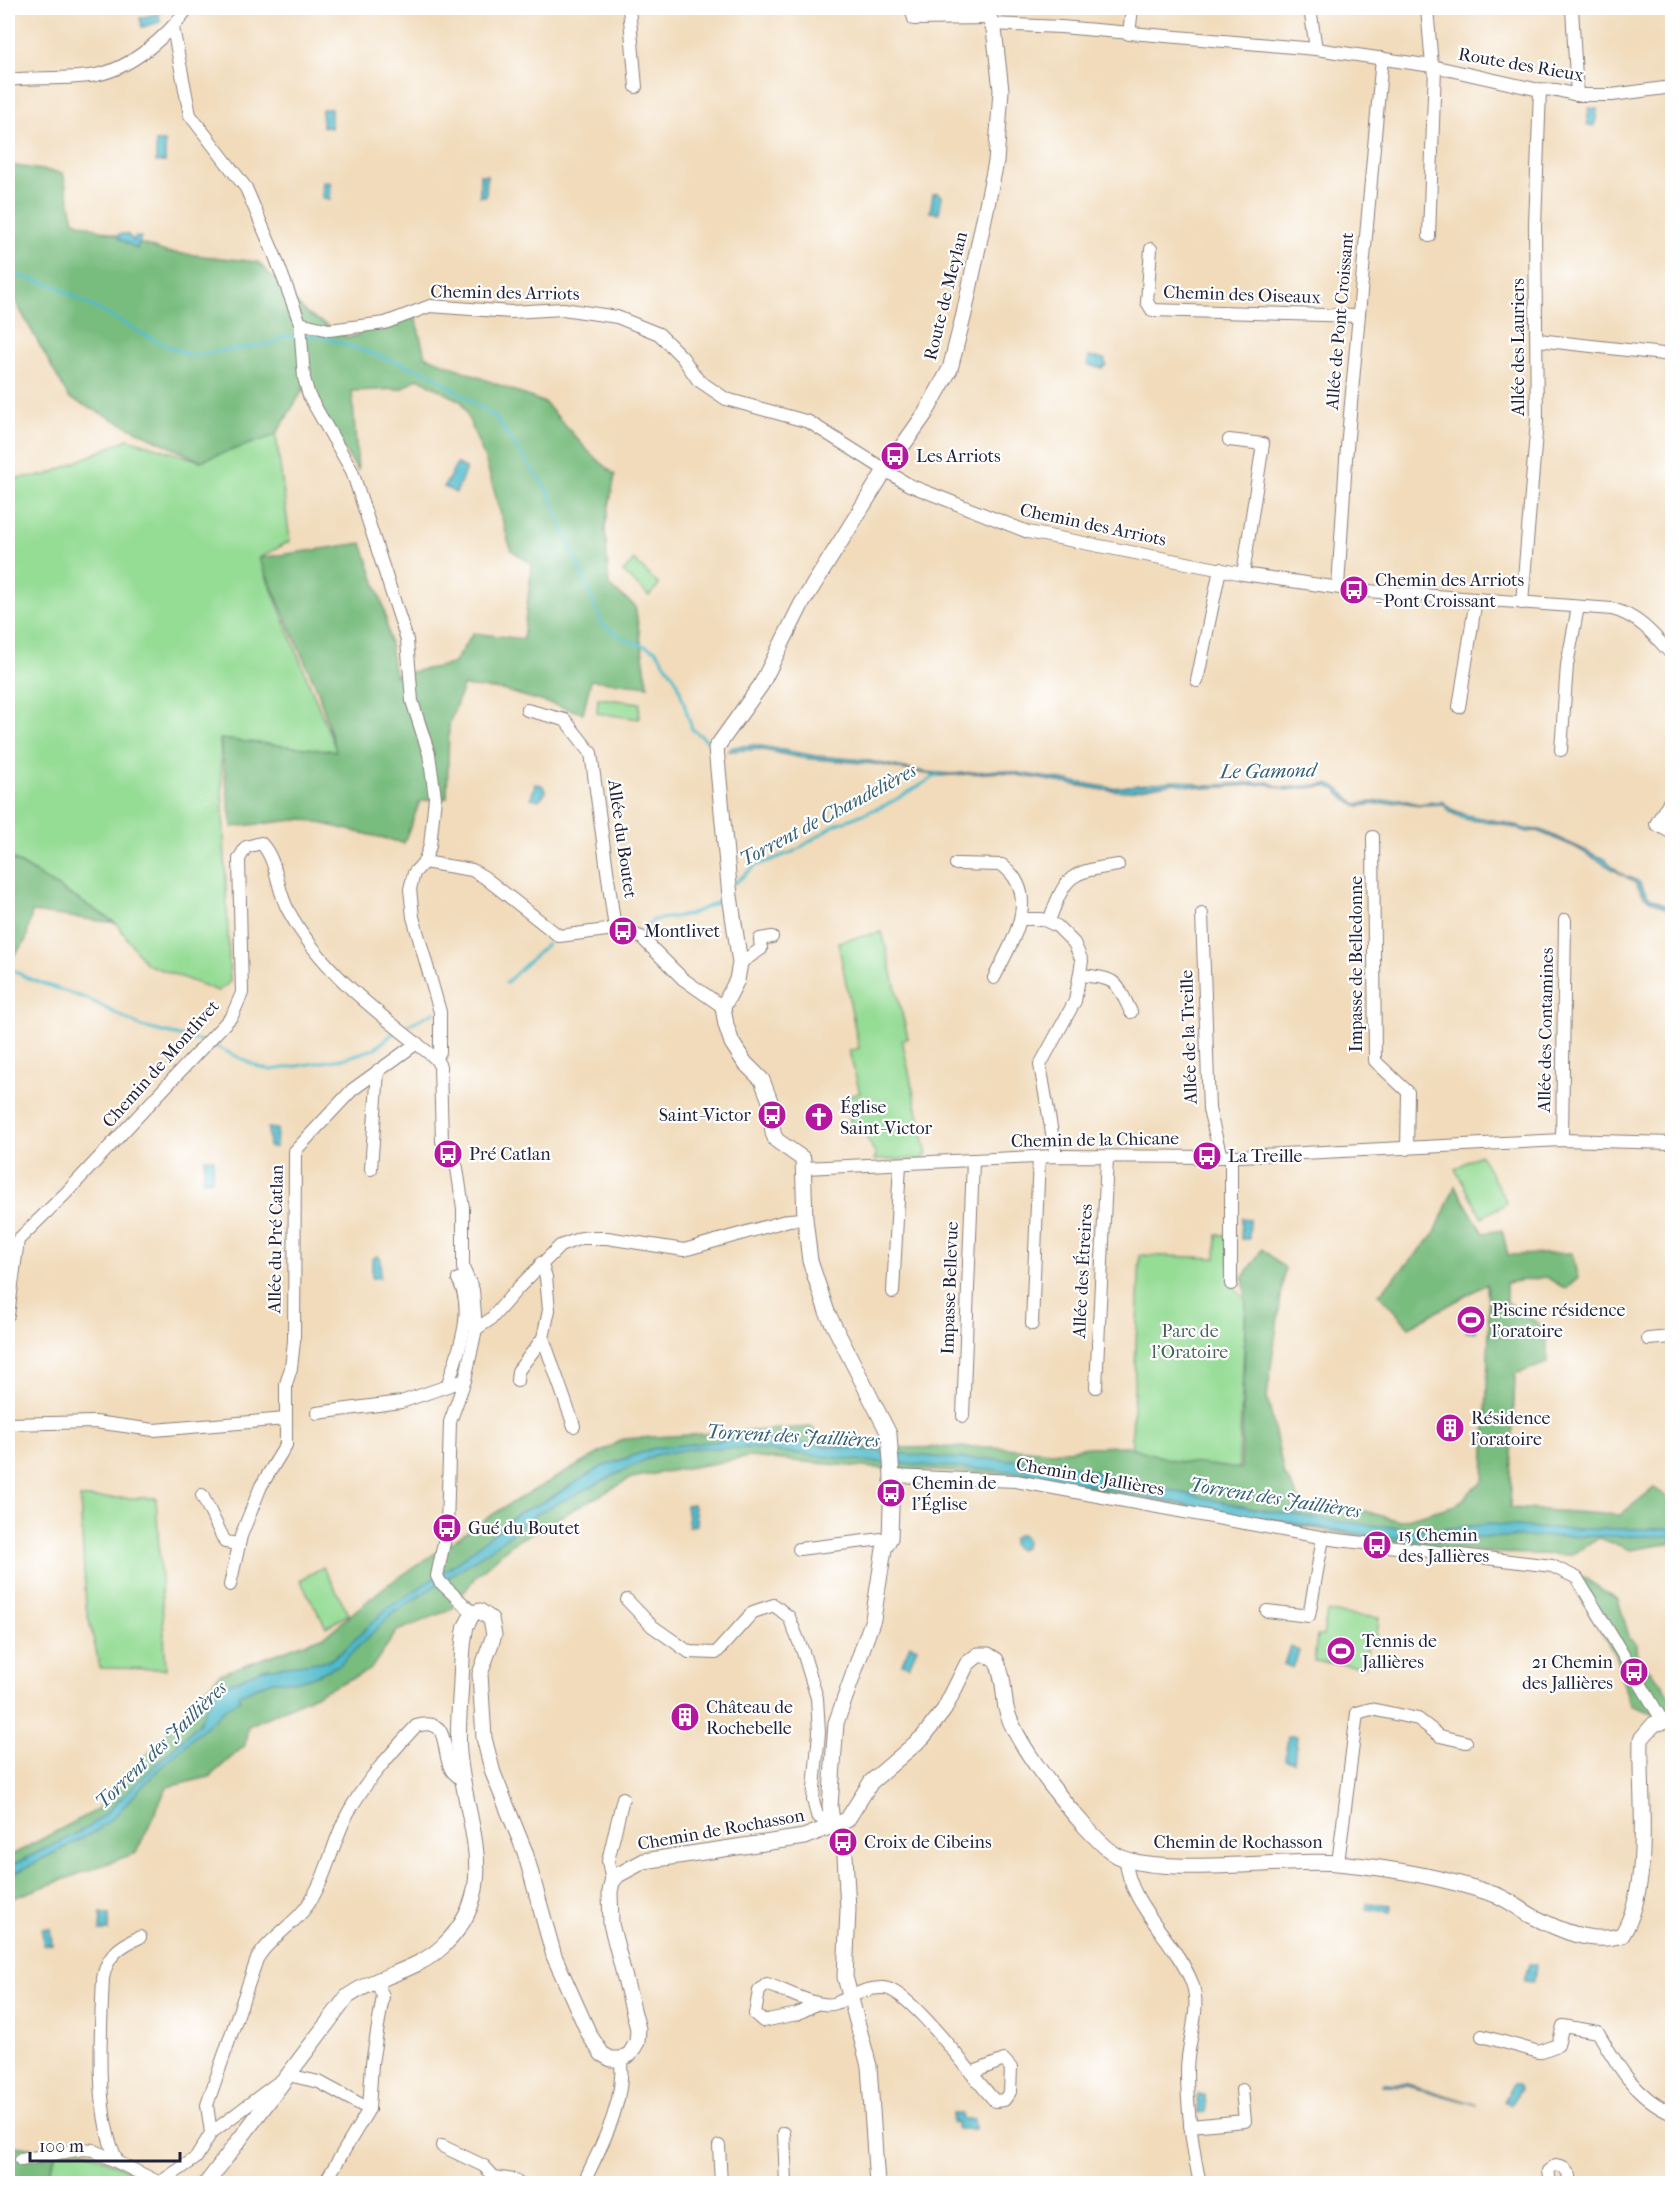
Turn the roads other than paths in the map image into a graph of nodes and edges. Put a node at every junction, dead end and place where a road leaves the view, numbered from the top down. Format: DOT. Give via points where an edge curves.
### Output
graph roads {
  1 [pos="188,8"];
  2 [pos="629,8"];
  3 [pos="911,8"];
  4 [pos="1132,8"];
  5 [pos="1310,8"];
  6 [pos="1427,8"];
  7 [pos="1572,8"];
  8 [pos="988,16"];
  9 [pos="173,28"];
  10 [pos="1130,34"];
  11 [pos="1316,49"];
  12 [pos="1382,58"];
  13 [pos="1433,66"];
  14 [pos="8,80"];
  15 [pos="636,87"];
  16 [pos="1672,87"];
  17 [pos="1540,90"];
  18 [pos="1577,95"];
  19 [pos="1429,236"];
  20 [pos="1151,249"];
  21 [pos="1359,316"];
  22 [pos="300,332"];
  23 [pos="1538,340"];
  24 [pos="1672,356"];
  25 [pos="1229,440"];
  26 [pos="884,472"];
  27 [pos="1220,569"];
  28 [pos="1243,574"];
  29 [pos="1338,587"];
  30 [pos="1476,599"];
  31 [pos="1522,603"];
  32 [pos="1578,607"];
  33 [pos="1672,655"];
  34 [pos="1197,681"];
  35 [pos="1459,707"];
  36 [pos="527,710"];
  37 [pos="1561,750"];
  38 [pos="1672,797"];
  39 [pos="1672,833"];
  40 [pos="1373,837"];
  41 [pos="424,862"];
  42 [pos="956,864"];
  43 [pos="1118,865"];
  44 [pos="1202,914"];
  45 [pos="1023,919"];
  46 [pos="1565,920"];
  47 [pos="1049,921"];
  48 [pos="615,929"];
  49 [pos="772,937"];
  50 [pos="740,963"];
  51 [pos="1081,975"];
  52 [pos="994,978"];
  53 [pos="723,1007"];
  54 [pos="1131,1012"];
  55 [pos="417,1043"];
  56 [pos="435,1058"];
  57 [pos="378,1070"];
  58 [pos="1562,1140"];
  59 [pos="1672,1143"];
  60 [pos="1407,1149"];
  61 [pos="1056,1155"];
  62 [pos="1226,1156"];
  63 [pos="1039,1157"];
  64 [pos="1107,1158"];
  65 [pos="973,1161"];
  66 [pos="900,1164"];
  67 [pos="805,1168"];
  68 [pos="371,1170"];
  69 [pos="805,1219"];
  70 [pos="541,1263"];
  71 [pos="458,1279"];
  72 [pos="1231,1284"];
  73 [pos="893,1292"];
  74 [pos="8,1315"];
  75 [pos="1032,1324"];
  76 [pos="476,1329"];
  77 [pos="1672,1337"];
  78 [pos="543,1338"];
  79 [pos="1648,1339"];
  80 [pos="465,1380"];
  81 [pos="517,1381"];
  82 [pos="448,1384"];
  83 [pos="1096,1387"];
  84 [pos="317,1413"];
  85 [pos="963,1416"];
  86 [pos="286,1419"];
  87 [pos="8,1424"];
  88 [pos="574,1426"];
  89 [pos="892,1473"];
  90 [pos="201,1495"];
  91 [pos="890,1538"];
  92 [pos="1323,1538"];
  93 [pos="240,1544"];
  94 [pos="799,1549"];
  95 [pos="230,1585"];
  96 [pos="627,1600"];
  97 [pos="1267,1611"];
  98 [pos="473,1613"];
  99 [pos="1667,1720"];
  100 [pos="1466,1742"];
  101 [pos="463,1781"];
  102 [pos="623,1798"];
  103 [pos="834,1827"];
  104 [pos="1126,1860"];
  105 [pos="1338,1863"];
  106 [pos="612,1882"];
  107 [pos="140,1936"];
  108 [pos="376,1980"];
  109 [pos="849,1995"];
  110 [pos="816,2004"];
  111 [pos="1482,2036"];
  112 [pos="621,2059"];
  113 [pos="970,2073"];
  114 [pos="288,2075"];
  115 [pos="1242,2090"];
  116 [pos="369,2109"];
  117 [pos="1672,2113"];
  118 [pos="1190,2126"];
  119 [pos="212,2133"];
  120 [pos="784,2133"];
  121 [pos="442,2146"];
  122 [pos="718,2146"];
  123 [pos="21,2160"];
  124 [pos="117,2160"];
  125 [pos="492,2180"];
  126 [pos="158,2183"];
  127 [pos="206,2184"];
  128 [pos="324,2184"];
  129 [pos="519,2184"];
  130 [pos="583,2184"];
  131 [pos="721,2184"];
  132 [pos="786,2184"];
  133 [pos="877,2184"];
  134 [pos="1200,2184"];
  135 [pos="1550,2184"];
  136 [pos="1566,2184"];
  1 -- 9 [label="street"];
  2 -- 15 [label="street"];
  3 -- 8 [label="street, Route des Rieux" via="914,18"];
  4 -- 10 [label="street"];
  5 -- 11 [label="street"];
  6 -- 13 [label="street"];
  7 -- 18 [label="street"];
  8 -- 10 [label="street, Route des Rieux"];
  8 -- 26 [label="street, Route de Meylan" via="994,29 1002,90 996,162 964,314 950,369 925,414"];
  9 -- 14 [label="street" via="134,58 99,74"];
  9 -- 22 [label="street" via="190,114 246,188 275,256"];
  10 -- 11 [label="street, Route des Rieux"];
  11 -- 12 [label="street, Route des Rieux"];
  12 -- 13 [label="street, Route des Rieux"];
  12 -- 21 [label="street, Allée de Pont Croissant"];
  13 -- 17 [label="street, Route des Rieux"];
  13 -- 19 [label="street, Route des Rieux"];
  16 -- 18 [label="street, Route des Rieux"];
  17 -- 18 [label="street, Route des Rieux"];
  17 -- 23 [label="street, Allée des Lauriers" via="1535,225"];
  20 -- 21 [label="street, Chemin des Oiseaux" via="1147,302 1152,310"];
  21 -- 29 [label="street, Allée de Pont Croissant"];
  22 -- 26 [label="street, Chemin des Arriots" via="385,323 430,306 511,312 563,309 617,317 659,334 698,380 726,399 809,422"];
  22 -- 41 [label="street" via="309,396 352,471 407,640 411,701 429,754 435,797 430,846"];
  23 -- 24 [label="street"];
  23 -- 31 [label="street, Allée des Lauriers" via="1537,421"];
  25 -- 28 [label="street" via="1263,444"];
  26 -- 27 [label="street, Chemin des Arriots" via="926,493 1028,532"];
  26 -- 50 [label="street, Route de Meylan" via="801,605 761,685 716,748"];
  27 -- 28 [label="street, Chemin des Arriots"];
  27 -- 34 [label="street"];
  28 -- 29 [label="street, Chemin des Arriots"];
  29 -- 30 [label="street, Chemin des Arriots"];
  30 -- 31 [label="street, Chemin des Arriots"];
  30 -- 35 [label="street"];
  31 -- 32 [label="street, Chemin des Arriots"];
  32 -- 33 [label="street, Chemin des Arriots" via="1625,613 1646,626"];
  32 -- 37 [label="street" via="1567,665"];
  36 -- 48 [label="street, Allée du Boutet" via="565,720 591,753"];
  38 -- 39 [label="street" via="1656,824"];
  40 -- 60 [label="street, Impasse de Belledonne" via="1375,1061 1408,1092"];
  41 -- 48 [label="street" via="472,870 559,936"];
  41 -- 56 [label="street" via="414,873 410,889 413,916 440,1012 440,1052"];
  42 -- 45 [label="street" via="997,864 1007,869 1022,898"];
  43 -- 47 [label="street" via="1083,870 1072,877 1060,891"];
  44 -- 62 [label="street, Allée de la Treille" via="1209,1109"];
  45 -- 47 [label="street"];
  45 -- 52 [label="street"];
  46 -- 58 [label="street, Allée des Contamines"];
  47 -- 51 [label="street" via="1079,951"];
  48 -- 53 [label="street" via="641,937 684,979"];
  49 -- 50 [label="street" via="760,939 760,949"];
  50 -- 53 [label="street" via="737,981"];
  51 -- 54 [label="street" via="1110,978"];
  51 -- 61 [label="street" via="1075,1001 1040,1065"];
  53 -- 67 [label="street" via="732,1043 762,1080 770,1101 776,1140 803,1159"];
  55 -- 56 [label="street, Chemin de Montlivet"];
  55 -- 57 [label="street, Allée du Pré Catlan"];
  55 -- 74 [label="street, Chemin de Montlivet" via="349,989 288,911 273,858 261,843 246,848 239,859 238,884 242,993 232,1016 18,1240"];
  56 -- 76 [label="street" via="440,1066 442,1141 457,1168 463,1208 463,1268 473,1290"];
  57 -- 68 [label="street"];
  57 -- 86 [label="street, Allée du Pré Catlan" via="351,1090 295,1151 294,1341 286,1384"];
  58 -- 59 [label="street, Chemin de la Chicane"];
  58 -- 60 [label="street, Chemin de la Chicane"];
  60 -- 62 [label="street, Chemin de la Chicane"];
  61 -- 63 [label="street, Chemin de la Chicane"];
  61 -- 64 [label="street, Chemin de la Chicane"];
  62 -- 64 [label="street, Chemin de la Chicane"];
  62 -- 72 [label="street, Allée de la Treille"];
  63 -- 65 [label="street, Chemin de la Chicane"];
  63 -- 75 [label="street"];
  64 -- 83 [label="street, Allée des Étreires"];
  65 -- 66 [label="street, Chemin de la Chicane"];
  65 -- 85 [label="street, Impasse Bellevue"];
  66 -- 67 [label="street, Chemin de la Chicane"];
  66 -- 73 [label="street"];
  67 -- 69 [label="street"];
  69 -- 70 [label="street" via="789,1220 684,1250 607,1238 581,1238 560,1246"];
  69 -- 89 [label="street" via="810,1261 827,1312 890,1434"];
  70 -- 76 [label="street" via="491,1319"];
  70 -- 78 [label="street" via="549,1310"];
  71 -- 82 [label="street" via="464,1290 464,1335"];
  76 -- 80 [label="street"];
  77 -- 79 [label="street"];
  78 -- 81 [label="street" via="518,1371"];
  78 -- 88 [label="street"];
  80 -- 82 [label="street"];
  80 -- 98 [label="street" via="450,1422 447,1528 437,1576"];
  82 -- 84 [label="street" via="401,1402"];
  86 -- 87 [label="street" via="154,1430 95,1422"];
  86 -- 93 [label="street, Allée du Pré Catlan" via="286,1445 261,1486"];
  89 -- 91 [label="street"];
  89 -- 92 [label="street, Chemin de Jallières" via="1016,1481"];
  90 -- 93 [label="street" via="225,1542"];
  91 -- 94 [label="street"];
  91 -- 103 [label="street" via="884,1549 873,1619 836,1723 830,1806"];
  92 -- 97 [label="street" via="1309,1616"];
  92 -- 99 [label="street, Chemin de Jallières" via="1552,1566 1577,1578"];
  93 -- 95 [label="street, Allée du Pré Catlan"];
  96 -- 103 [label="street" via="652,1626 689,1652 716,1653 753,1612 774,1605 789,1617 817,1698 819,1732 813,1800 817,1815"];
  98 -- 101 [label="street" via="463,1638 457,1717"];
  98 -- 112 [label="street" via="487,1614 494,1627 480,1674 484,1738 493,1773 525,1852 546,1933 590,2036 602,2054"];
  99 -- 105 [label="street, Chemin de Rochasson" via="1654,1724 1641,1739 1638,1894 1631,1922 1622,1935 1608,1940 1580,1936 1496,1895 1448,1880"];
  100 -- 105 [label="street" via="1440,1736 1418,1719 1371,1709 1357,1713"];
  101 -- 108 [label="street" via="478,1877 475,1900 460,1927 442,1947 418,1965"];
  101 -- 119 [label="street" via="451,1770 443,1735 427,1724 416,1726 370,1781 348,1813 307,1907 257,1959 207,2106"];
  102 -- 106 [label="street" via="608,1861"];
  103 -- 104 [label="street, Chemin de Rochasson" via="847,1820 871,1782 923,1737 944,1710 971,1658 988,1655 999,1666 1006,1689 1006,1708 1040,1770 1083,1822"];
  103 -- 106 [label="street, Chemin de Rochasson" via="770,1844 644,1861 626,1869"];
  103 -- 109 [label="street" via="840,1833 845,1855 845,1977"];
  104 -- 105 [label="street, Chemin de Rochasson" via="1179,1866"];
  104 -- 118 [label="street" via="1126,1870 1140,1903 1164,1933 1192,1984 1196,2006 1186,2069"];
  106 -- 112 [label="street" via="611,1924 638,2029 637,2042 630,2054"];
  107 -- 124 [label="street" via="113,1953 103,1978 104,2116"];
  108 -- 114 [label="street" via="347,1997"];
  108 -- 116 [label="street" via="383,1996"];
  109 -- 110 [label="street" via="835,2004"];
  109 -- 113 [label="street" via="885,1988 903,1996"];
  109 -- 133 [label="street" via="869,2066"];
  110 -- 110 [label="street" via="767,1984 759,1991 755,2014 763,2021 797,2014"];
  111 -- 117 [label="street" via="1539,2052 1558,2046 1563,2026 1598,2032 1620,2071 1658,2107"];
  112 -- 130 [label="street" via="616,2109"];
  114 -- 116 [label="street" via="319,2082"];
  114 -- 119 [label="street"];
  114 -- 127 [label="street"];
  115 -- 118 [label="street" via="1245,2121"];
  116 -- 128 [label="street"];
  118 -- 134 [label="street"];
  119 -- 126 [label="street" via="196,2158"];
  120 -- 132 [label="street"];
  121 -- 125 [label="street" via="484,2166"];
  122 -- 131 [label="street"];
  123 -- 124 [label="street" via="82,2149"];
  124 -- 126 [label="street"];
  125 -- 129 [label="street" via="514,2180"];
  135 -- 136 [label="street" via="1548,2171 1556,2165 1563,2166 1569,2176"];
}
